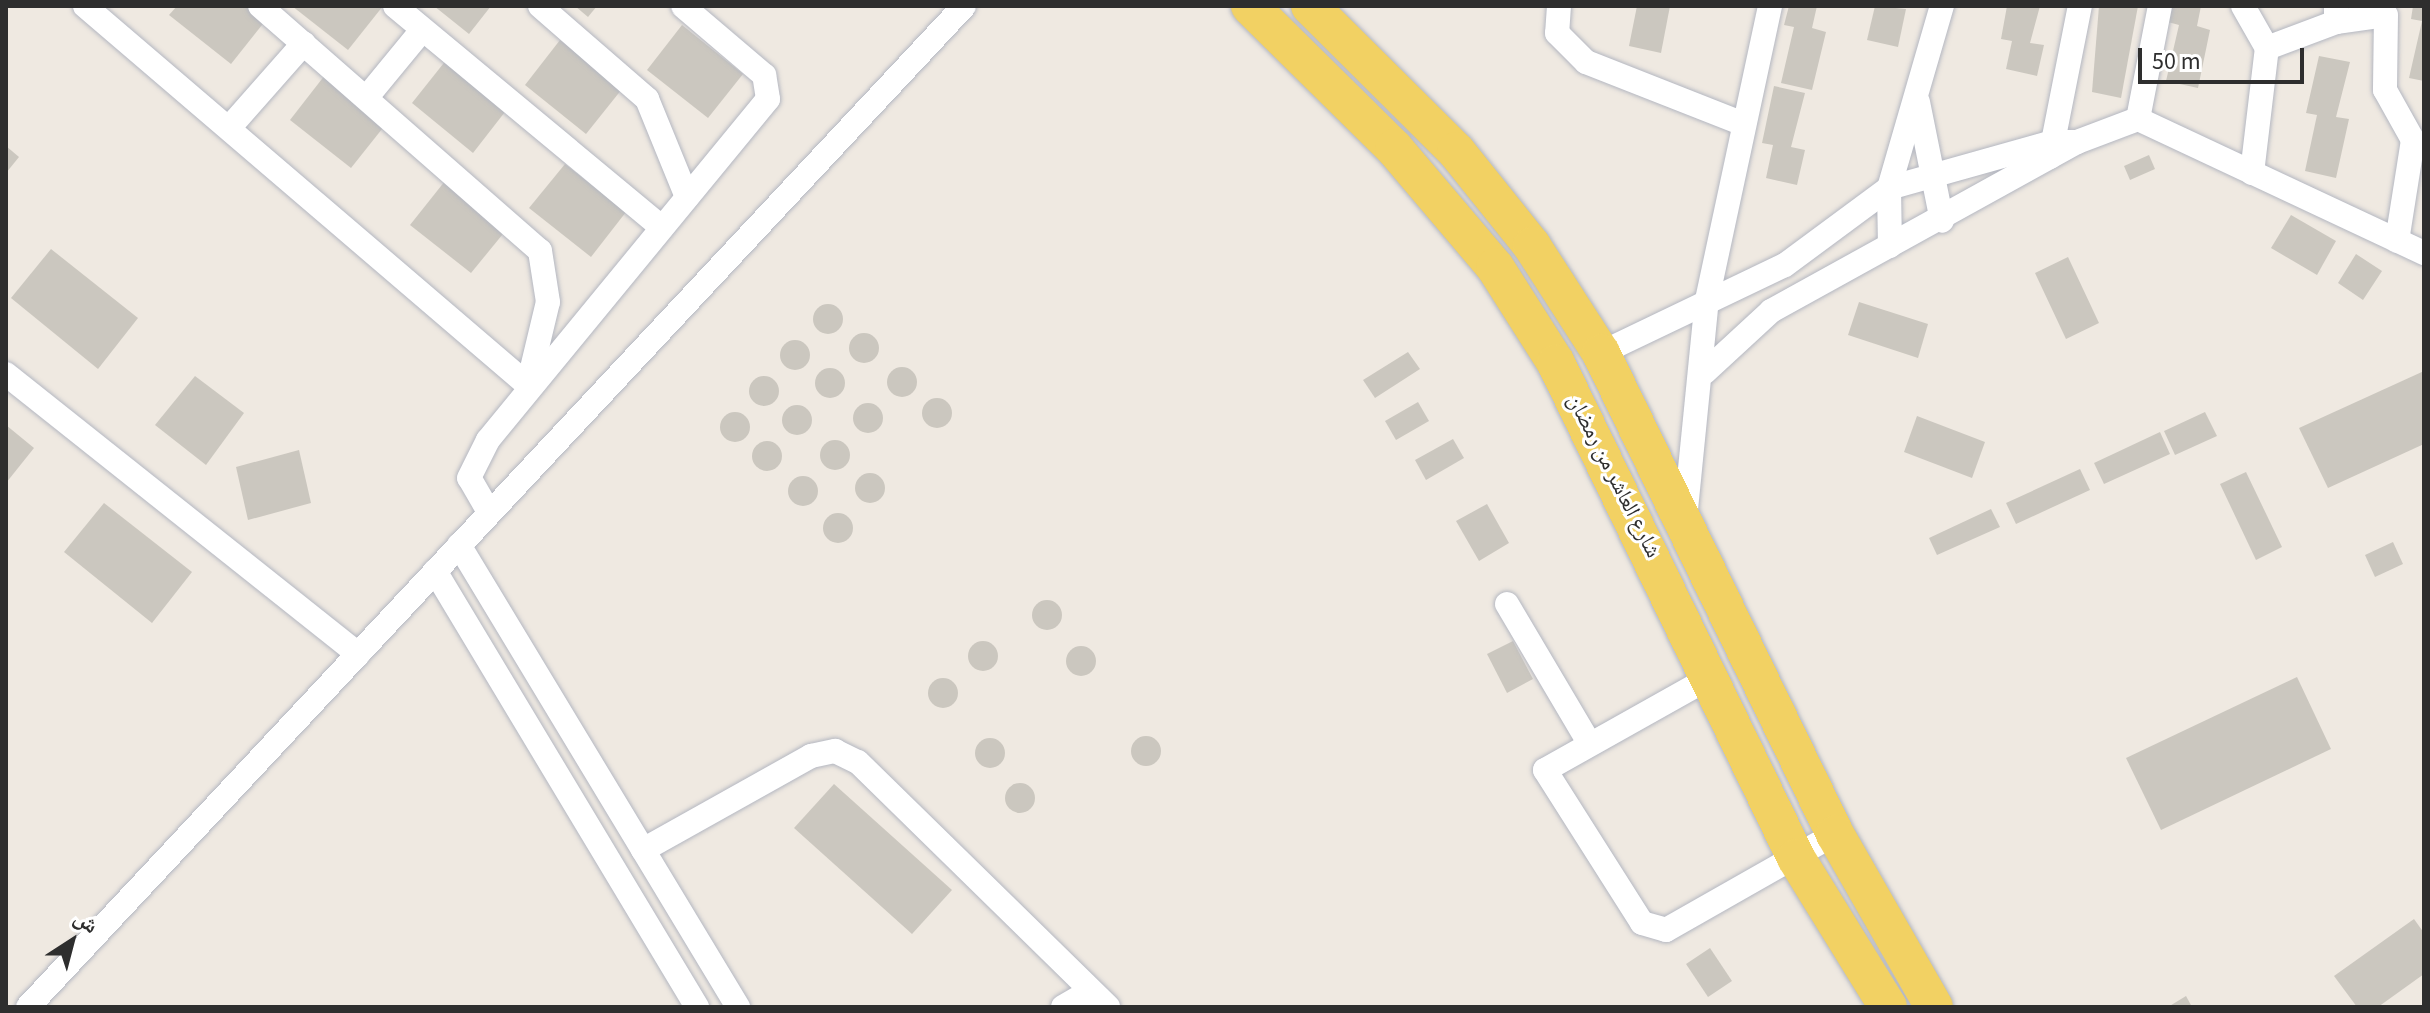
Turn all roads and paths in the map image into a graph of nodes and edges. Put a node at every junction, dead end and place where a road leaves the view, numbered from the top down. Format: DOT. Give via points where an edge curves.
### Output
graph roads {
  1 [pos="85,6"];
  2 [pos="260,6"];
  3 [pos="395,6"];
  4 [pos="540,6"];
  5 [pos="683,6"];
  6 [pos="964,6"];
  7 [pos="1250,6"];
  8 [pos="1310,6"];
  9 [pos="1770,6"];
  10 [pos="1942,6"];
  11 [pos="2080,6"];
  12 [pos="2160,6"];
  13 [pos="2243,6"];
  14 [pos="1557,7"];
  15 [pos="2388,10"];
  16 [pos="2336,14"];
  17 [pos="422,30"];
  18 [pos="304,43"];
  19 [pos="2267,48"];
  20 [pos="367,97"];
  21 [pos="1917,100"];
  22 [pos="2138,119"];
  23 [pos="1741,123"];
  24 [pos="229,128"];
  25 [pos="2419,136"];
  26 [pos="2051,153"];
  27 [pos="2252,173"];
  28 [pos="1932,175"];
  29 [pos="1889,188"];
  30 [pos="687,197"];
  31 [pos="1942,221"];
  32 [pos="661,227"];
  33 [pos="2397,241"];
  34 [pos="1890,246"];
  35 [pos="2424,253"];
  36 [pos="1707,300"];
  37 [pos="1601,353"];
  38 [pos="1705,372"];
  39 [pos="6,374"];
  40 [pos="528,385"];
  41 [pos="489,512"];
  42 [pos="1684,525"];
  43 [pos="459,545"];
  44 [pos="435,571"];
  45 [pos="1507,604"];
  46 [pos="358,654"];
  47 [pos="1709,678"];
  48 [pos="1588,741"];
  49 [pos="1835,834"];
  50 [pos="643,850"];
  51 [pos="1796,858"];
  52 [pos="1099,999"];
  53 [pos="28,1007"];
  54 [pos="697,1007"];
  55 [pos="738,1007"];
  56 [pos="1063,1007"];
  57 [pos="1888,1007"];
  58 [pos="1934,1007"];
  1 -- 24 [label="street"];
  2 -- 18 [label="street"];
  3 -- 17 [label="street"];
  4 -- 30 [label="street" via="647,99"];
  5 -- 30 [label="street" via="764,75 770,91"];
  6 -- 41 [label="street"];
  7 -- 47 [label="main road, شارع العاشر من رمضان" via="1394,148 1495,267 1610,463"];
  8 -- 37 [label="main road, شارع العاشر من رمضان" via="1456,151 1532,246"];
  9 -- 23 [label="street"];
  10 -- 21 [label="street"];
  11 -- 26 [label="street"];
  12 -- 22 [label="street"];
  13 -- 19 [label="street"];
  14 -- 23 [label="street" via="1557,33 1586,62"];
  15 -- 16 [label="street"];
  15 -- 25 [label="street" via="2385,90"];
  16 -- 19 [label="street"];
  17 -- 20 [label="street"];
  17 -- 32 [label="street"];
  18 -- 20 [label="street"];
  18 -- 24 [label="street"];
  19 -- 27 [label="street"];
  20 -- 40 [label="street" via="540,251 548,302"];
  21 -- 28 [label="street"];
  21 -- 29 [label="street"];
  22 -- 26 [label="street"];
  22 -- 27 [label="street"];
  23 -- 36 [label="street"];
  24 -- 40 [label="street"];
  25 -- 33 [label="street"];
  26 -- 28 [label="street"];
  26 -- 31 [label="street"];
  27 -- 33 [label="street"];
  28 -- 29 [label="street"];
  28 -- 31 [label="street"];
  29 -- 34 [label="street"];
  29 -- 36 [label="street" via="1794,259"];
  30 -- 32 [label="street"];
  31 -- 34 [label="street"];
  32 -- 40 [label="street"];
  33 -- 35 [label="street"];
  34 -- 38 [label="street" via="1749,325"];
  36 -- 37 [label="street"];
  36 -- 38 [label="street"];
  37 -- 42 [label="main road, شارع العاشر من رمضان"];
  38 -- 42 [label="street"];
  39 -- 46 [label="street"];
  40 -- 41 [label="street" via="469,478"];
  41 -- 43 [label="street"];
  42 -- 49 [label="main road, شارع العاشر من رمضان"];
  43 -- 44 [label="street"];
  43 -- 50 [label="street"];
  44 -- 46 [label="street"];
  44 -- 54 [label="street"];
  45 -- 48 [label="street"];
  46 -- 53 [label="street"];
  47 -- 48 [label="street"];
  47 -- 51 [label="main road, شارع العاشر من رمضان"];
  48 -- 51 [label="street" via="1545,776 1648,928 1666,930"];
  49 -- 51 [label="street"];
  49 -- 58 [label="main road, شارع العاشر من رمضان"];
  50 -- 52 [label="street" via="811,756 835,751 858,762"];
  50 -- 55 [label="street"];
  51 -- 57 [label="main road, شارع العاشر من رمضان"];
  52 -- 56 [label="street"];
}
